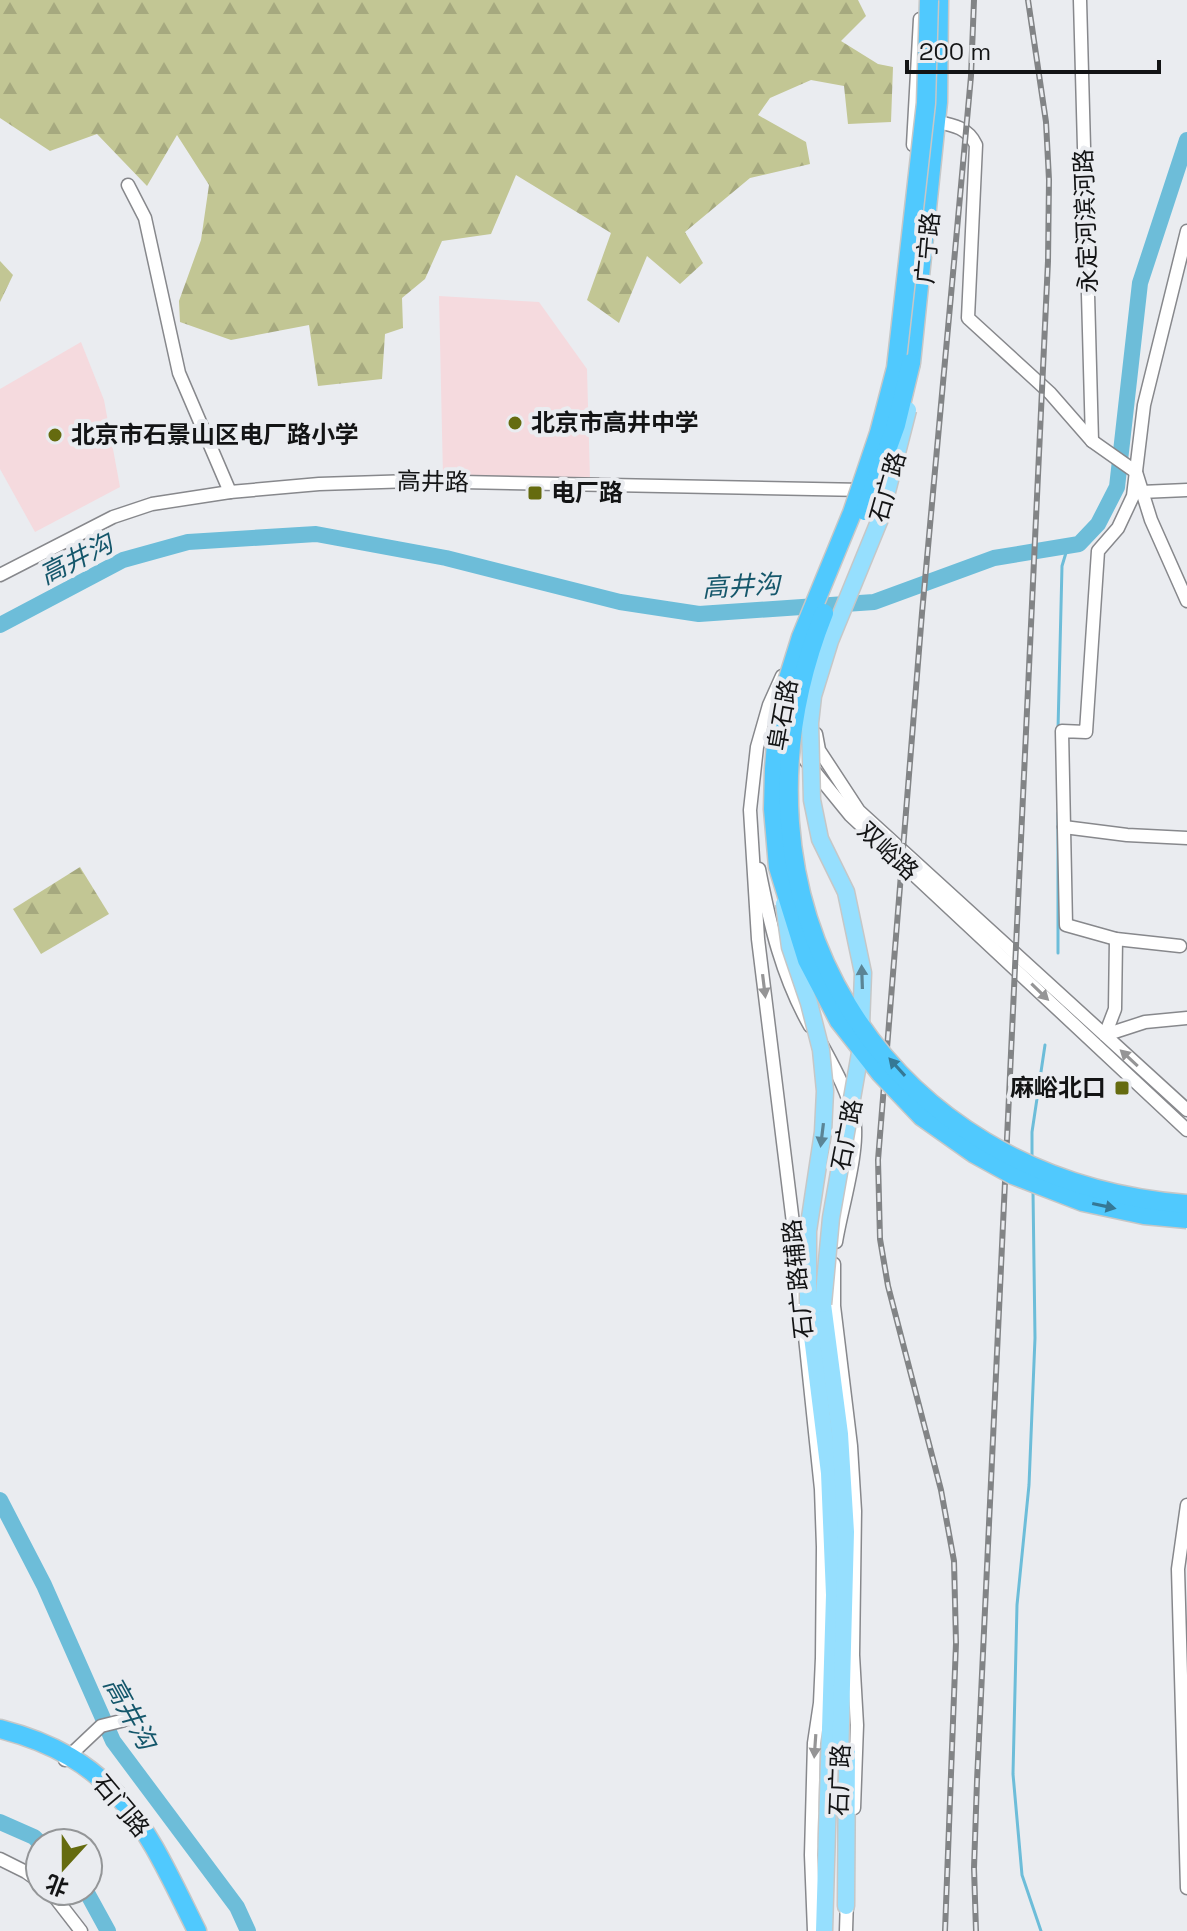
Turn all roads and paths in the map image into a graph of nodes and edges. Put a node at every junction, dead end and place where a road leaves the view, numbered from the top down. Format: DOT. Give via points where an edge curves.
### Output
graph roads {
  1 [pos="921,0"];
  2 [pos="929,0"];
  3 [pos="942,0"];
  4 [pos="1080,0"];
  5 [pos="937,122"];
  6 [pos="128,185"];
  7 [pos="1187,231"];
  8 [pos="911,363"];
  9 [pos="1092,441"];
  10 [pos="1136,472"];
  11 [pos="858,489"];
  12 [pos="1187,490"];
  13 [pos="230,492"];
  14 [pos="1141,492"];
  15 [pos="883,493"];
  16 [pos="0,575"];
  17 [pos="1187,601"];
  18 [pos="799,636"];
  19 [pos="793,728"];
  20 [pos="1064,827"];
  21 [pos="1187,838"];
  22 [pos="778,867"];
  23 [pos="1116,939"];
  24 [pos="1180,946"];
  25 [pos="778,953"];
  26 [pos="760,956"];
  27 [pos="1187,1018"];
  28 [pos="1105,1035"];
  29 [pos="1187,1110"];
  30 [pos="1187,1130"];
  31 [pos="1187,1204"];
  32 [pos="1187,1219"];
  33 [pos="815,1304"];
  34 [pos="1187,1505"];
  35 [pos="843,1686"];
  36 [pos="137,1717"];
  37 [pos="0,1729"];
  38 [pos="0,1736"];
  39 [pos="67,1757"];
  40 [pos="830,1761"];
  41 [pos="0,1859"];
  42 [pos="24,1871"];
  43 [pos="1187,1888"];
  44 [pos="846,1906"];
  45 [pos="62,1907"];
  46 [pos="81,1931"];
  47 [pos="188,1931"];
  48 [pos="197,1931"];
  49 [pos="814,1931"];
  50 [pos="824,1931"];
  51 [pos="835,1931"];
  52 [pos="846,1931"];
  1 -- 11 [label="street, 广宁路" via="896,360 879,434"];
  2 -- 22 [label="highway, 阜石路, bridge" via="926,103 896,368 852,513 786,685 774,769"];
  3 -- 5 [label="street, 广宁路"];
  3 -- 8 [label="highway, 阜石路" via="938,102"];
  4 -- 9 [label="street, 永定河滨河路"];
  5 -- 9 [label="street" via="966,131 976,145 968,318 1050,393"];
  5 -- 15 [label="street, 广宁路" via="917,357"];
  6 -- 13 [label="street" via="145,218 179,373"];
  7 -- 10 [label="street" via="1144,405"];
  31 -- 8 [label="highway, 阜石路, one-way, bridge" via="1087,1187 1019,1162 972,1135 927,1101 868,1035 816,941 791,845 788,780 800,686 896,425"];
  33 -- 8 [label="main road, 石广路, one-way, bridge" via="860,1053 863,973 846,892 820,839 812,800 810,723 830,641 880,519 910,405"];
  9 -- 10 [label="street"];
  10 -- 14 [label="street"];
  10 -- 20 [label="street" via="1133,496 1118,528 1098,551 1086,732 1062,731"];
  11 -- 13 [label="street, 高井路" via="412,481"];
  11 -- 15 [label="street, 高井路"];
  11 -- 18 [label="street, 双峪路, bridge"];
  12 -- 14 [label="street"];
  13 -- 16 [label="street, 高井路" via="131,511"];
  14 -- 17 [label="street"];
  15 -- 28 [label="street, 双峪路, bridge" via="817,675 813,703 819,750 859,811"];
  18 -- 19 [label="street, 双峪路" via="789,677"];
  18 -- 26 [label="street, 石广路辅路" via="769,705 753,769 751,844"];
  19 -- 25 [label="street, 石广路辅路" via="769,726 754,796 759,869"];
  19 -- 30 [label="street, 双峪路, one-way" via="806,761 850,815"];
  20 -- 21 [label="street"];
  20 -- 23 [label="street" via="1066,925"];
  22 -- 32 [label="highway, 阜石路, one-way, bridge" via="807,960 839,1021 922,1117 1013,1175 1083,1202"];
  22 -- 33 [label="main road, 石广路, one-way, bridge" via="790,947 821,1050 825,1091 808,1231"];
  23 -- 24 [label="street"];
  23 -- 28 [label="street" via="1115,1009"];
  25 -- 26 [label="street"];
  25 -- 44 [label="street, 石广路辅路" via="795,1000 841,1078 855,1121 833,1274 856,1547 856,1767"];
  26 -- 49 [label="street, 石广路辅路, one-way" via="821,1504 822,1658 811,1855"];
  27 -- 28 [label="street" via="1145,1022"];
  29 -- 28 [label="street, 双峪路, one-way"];
  33 -- 35 [label="main road, 石广路" via="840,1434 846,1532"];
  33 -- 40 [label="main road, 石广路" via="832,1532"];
  34 -- 43 [label="street" via="1178,1569"];
  35 -- 44 [label="main road" via="848,1759"];
  35 -- 51 [label="main road, 石广路"];
  36 -- 39 [label="street" via="101,1726"];
  37 -- 39 [label="highway, 石门路" via="50,1744"];
  38 -- 39 [label="highway, 石门路"];
  39 -- 47 [label="highway, 石门路" via="126,1816"];
  39 -- 48 [label="highway, 石门路" via="86,1765 144,1829"];
  40 -- 49 [label="main road"];
  40 -- 50 [label="main road, 石广路"];
  41 -- 42 [label="street"];
  44 -- 52 [label="street, 石广路辅路"];
  45 -- 46 [label="street"];
}
